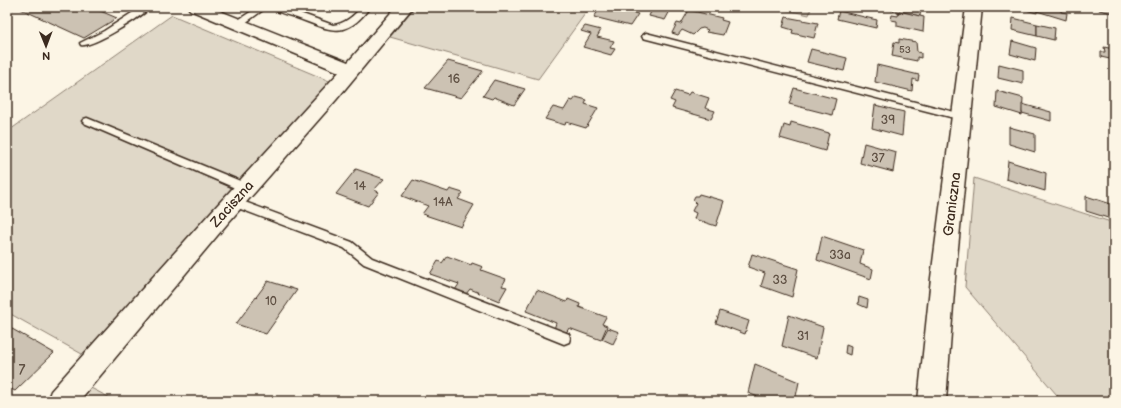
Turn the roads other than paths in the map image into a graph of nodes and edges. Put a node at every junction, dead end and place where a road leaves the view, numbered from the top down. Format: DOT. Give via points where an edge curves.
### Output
graph roads {
  1 [pos="147,7"];
  2 [pos="196,7"];
  3 [pos="263,7"];
  4 [pos="275,7"];
  5 [pos="366,7"];
  6 [pos="405,7"];
  7 [pos="974,7"];
  8 [pos="238,24"];
  9 [pos="646,36"];
  10 [pos="84,43"];
  11 [pos="351,70"];
  12 [pos="962,117"];
  13 [pos="87,122"];
  14 [pos="240,195"];
  15 [pos="564,338"];
  16 [pos="61,401"];
  17 [pos="932,401"];
  1 -- 10 [label="lane" via="108,33"];
  2 -- 8 [label="street"];
  3 -- 8 [label="lane"];
  4 -- 5 [label="lane" via="332,28 340,28 348,25"];
  6 -- 11 [label="street, Zaciszna"];
  7 -- 12 [label="street, Graniczna"];
  8 -- 11 [label="street"];
  9 -- 12 [label="lane"];
  11 -- 14 [label="street, Zaciszna"];
  12 -- 17 [label="street, Graniczna"];
  13 -- 14 [label="lane"];
  14 -- 15 [label="lane" via="348,245 368,261"];
  14 -- 16 [label="street, Zaciszna"];
}
